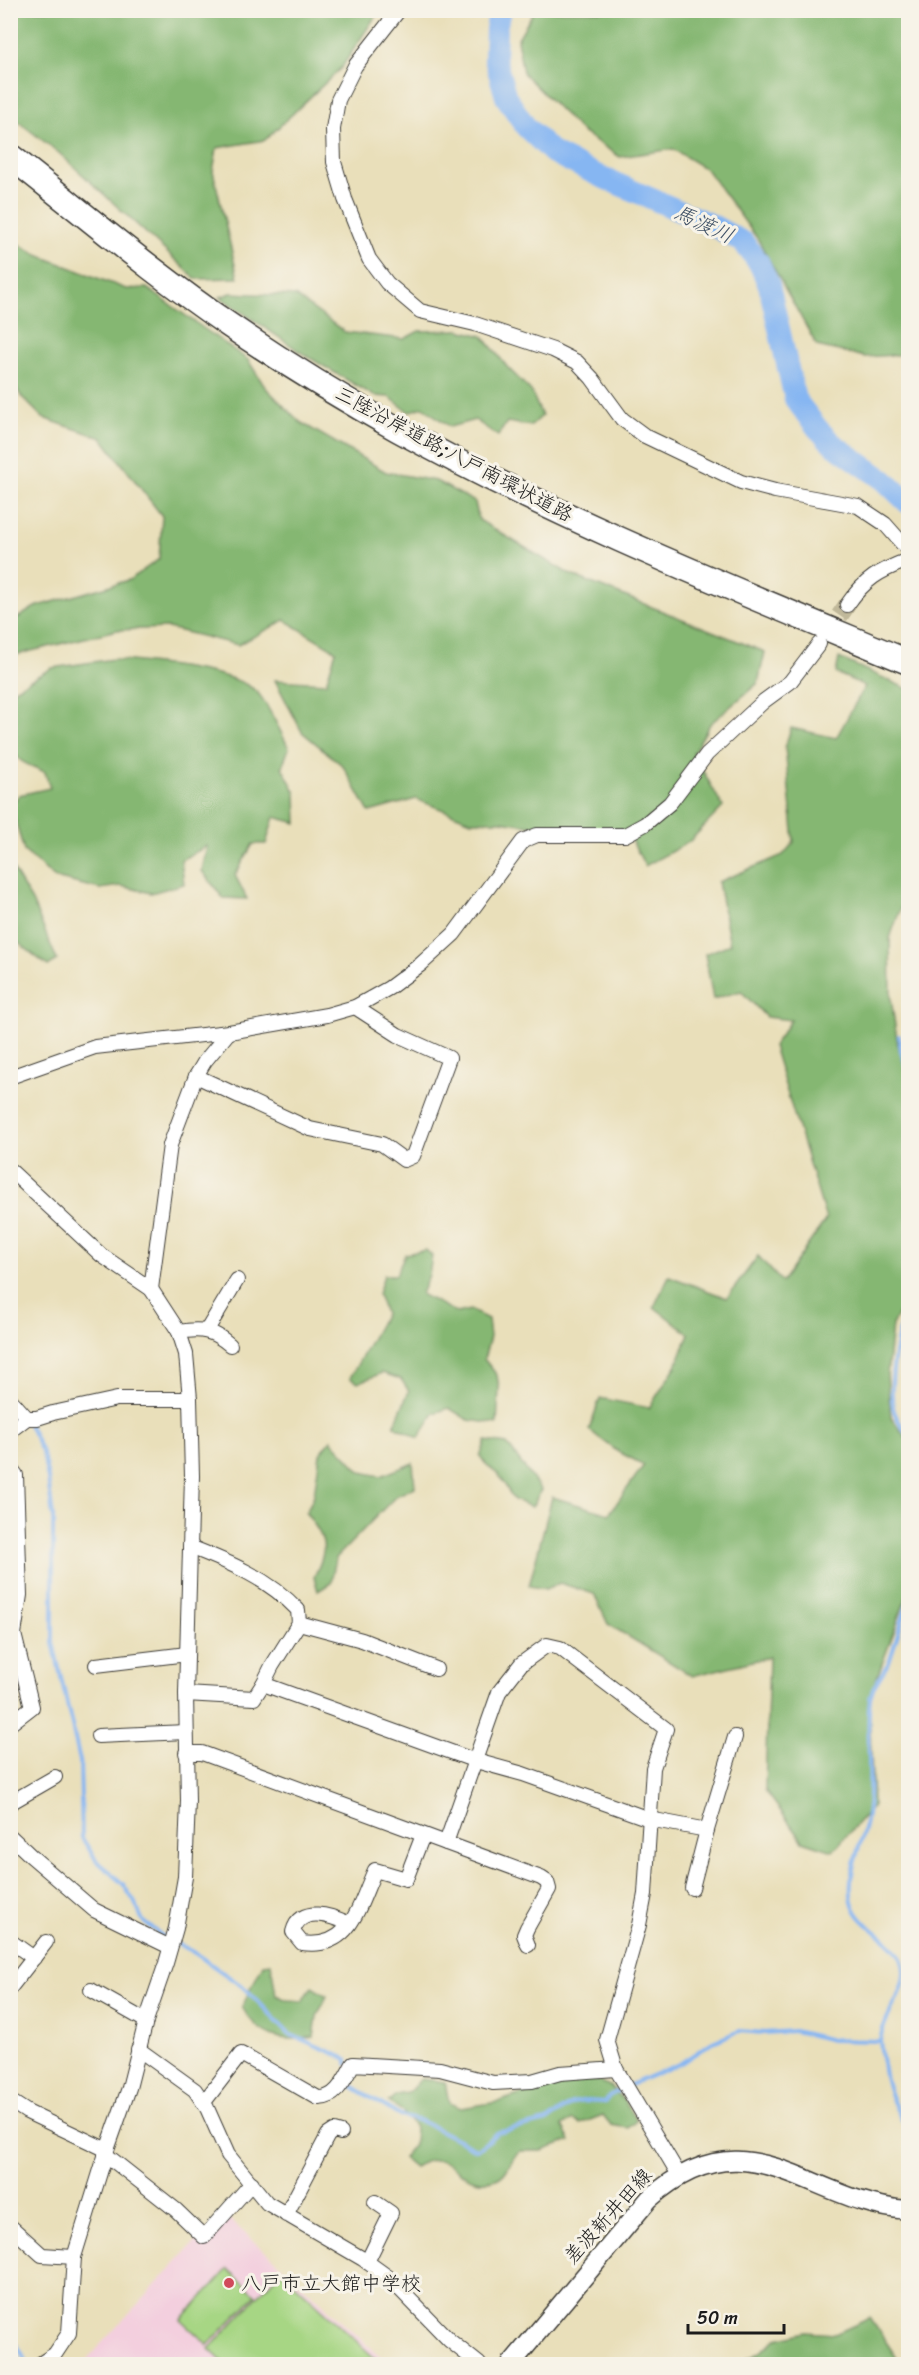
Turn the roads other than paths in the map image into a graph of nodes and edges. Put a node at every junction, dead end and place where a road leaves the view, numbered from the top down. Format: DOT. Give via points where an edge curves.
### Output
graph roads {
  1 [pos="399,10"];
  2 [pos="10,156"];
  3 [pos="909,550"];
  4 [pos="909,560"];
  5 [pos="847,606"];
  6 [pos="819,644"];
  7 [pos="909,662"];
  8 [pos="355,1007"];
  9 [pos="229,1032"];
  10 [pos="196,1076"];
  11 [pos="10,1077"];
  12 [pos="10,1170"];
  13 [pos="237,1280"];
  14 [pos="151,1289"];
  15 [pos="207,1330"];
  16 [pos="179,1332"];
  17 [pos="230,1345"];
  18 [pos="10,1399"];
  19 [pos="190,1399"];
  20 [pos="27,1418"];
  21 [pos="10,1431"];
  22 [pos="10,1467"];
  23 [pos="190,1547"];
  24 [pos="10,1583"];
  25 [pos="20,1595"];
  26 [pos="299,1623"];
  27 [pos="13,1636"];
  28 [pos="187,1654"];
  29 [pos="96,1665"];
  30 [pos="436,1669"];
  31 [pos="263,1684"];
  32 [pos="186,1694"];
  33 [pos="10,1724"];
  34 [pos="186,1732"];
  35 [pos="98,1736"];
  36 [pos="735,1737"];
  37 [pos="186,1753"];
  38 [pos="476,1761"];
  39 [pos="55,1777"];
  40 [pos="10,1803"];
  41 [pos="649,1819"];
  42 [pos="707,1830"];
  43 [pos="423,1835"];
  44 [pos="10,1836"];
  45 [pos="446,1843"];
  46 [pos="692,1888"];
  47 [pos="350,1924"];
  48 [pos="10,1941"];
  49 [pos="46,1942"];
  50 [pos="528,1945"];
  51 [pos="170,1947"];
  52 [pos="34,1958"];
  53 [pos="10,1988"];
  54 [pos="91,1990"];
  55 [pos="146,2021"];
  56 [pos="138,2049"];
  57 [pos="616,2069"];
  58 [pos="10,2101"];
  59 [pos="204,2102"];
  60 [pos="341,2133"];
  61 [pos="106,2152"];
  62 [pos="679,2175"];
  63 [pos="252,2183"];
  64 [pos="375,2202"];
  65 [pos="909,2210"];
  66 [pos="286,2215"];
  67 [pos="10,2226"];
  68 [pos="74,2257"];
  69 [pos="367,2262"];
  70 [pos="40,2364"];
  71 [pos="479,2364"];
  72 [pos="511,2364"];
  1 -- 3 [label="street" via="355,66 338,100 333,129 334,162 345,199 369,259 387,283 420,311 474,324 577,362 622,419 645,435 741,482 858,506 885,524"];
  2 -- 7 [label="highway, 三陸沿岸道路;八戸南環状道路" via="228,324 396,428 511,489 665,560"];
  4 -- 5 [label="street" via="887,568 860,586"];
  6 -- 8 [label="street" via="790,682 707,754 670,803 645,824 625,835 537,835 523,841 454,934 389,988"];
  8 -- 9 [label="street"];
  8 -- 10 [label="street" via="398,1035 449,1058 413,1156 404,1160 382,1144 310,1129"];
  9 -- 10 [label="street"];
  9 -- 11 [label="street" via="96,1047"];
  10 -- 14 [label="street" via="170,1146"];
  12 -- 14 [label="street" via="101,1255"];
  13 -- 15 [label="street"];
  14 -- 16 [label="street"];
  15 -- 16 [label="street"];
  15 -- 17 [label="street"];
  16 -- 19 [label="street" via="186,1354"];
  18 -- 20 [label="street"];
  19 -- 20 [label="street" via="117,1399"];
  19 -- 23 [label="street"];
  20 -- 21 [label="street"];
  22 -- 25 [label="street" via="16,1475"];
  23 -- 26 [label="street" via="260,1578 298,1610"];
  23 -- 28 [label="street"];
  24 -- 25 [label="street"];
  25 -- 27 [label="street"];
  26 -- 30 [label="street" via="362,1640"];
  26 -- 31 [label="street"];
  27 -- 33 [label="street" via="32,1707"];
  28 -- 29 [label="street"];
  28 -- 32 [label="street"];
  31 -- 32 [label="street" via="254,1698"];
  31 -- 38 [label="street"];
  32 -- 34 [label="street"];
  34 -- 35 [label="street"];
  34 -- 37 [label="street"];
  36 -- 42 [label="street"];
  37 -- 43 [label="street" via="202,1753"];
  37 -- 51 [label="street" via="189,1801 185,1877"];
  38 -- 41 [label="street"];
  38 -- 41 [label="street" via="499,1692 521,1664 547,1645 560,1648 666,1729 653,1768"];
  38 -- 45 [label="street"];
  39 -- 40 [label="street"];
  41 -- 42 [label="street"];
  41 -- 57 [label="street" via="643,1904 607,2040"];
  42 -- 46 [label="street"];
  43 -- 45 [label="street"];
  43 -- 47 [label="street" via="406,1879 375,1870"];
  44 -- 51 [label="street" via="94,1910"];
  45 -- 50 [label="street" via="547,1882 547,1896 524,1935"];
  48 -- 52 [label="street"];
  49 -- 52 [label="street"];
  51 -- 55 [label="street"];
  52 -- 53 [label="street"];
  54 -- 55 [label="street"];
  55 -- 56 [label="street"];
  56 -- 59 [label="street" via="195,2090"];
  56 -- 61 [label="street"];
  57 -- 59 [label="street" via="493,2083 440,2069 353,2064 335,2092 318,2098 241,2054"];
  57 -- 62 [label="street"];
  58 -- 61 [label="street"];
  59 -- 63 [label="street" via="228,2155"];
  60 -- 66 [label="street" via="334,2131 328,2135"];
  61 -- 63 [label="street" via="204,2237"];
  61 -- 68 [label="street"];
  62 -- 65 [label="main road, 差波新井田線" via="722,2161 760,2162 869,2204"];
  62 -- 72 [label="main road, 差波新井田線" via="644,2205"];
  63 -- 66 [label="street" via="267,2203"];
  64 -- 69 [label="street" via="391,2213"];
  66 -- 69 [label="street"];
  67 -- 68 [label="street" via="42,2255"];
  68 -- 70 [label="street" via="69,2333 55,2354"];
  69 -- 71 [label="street" via="388,2277 412,2305"];
}
